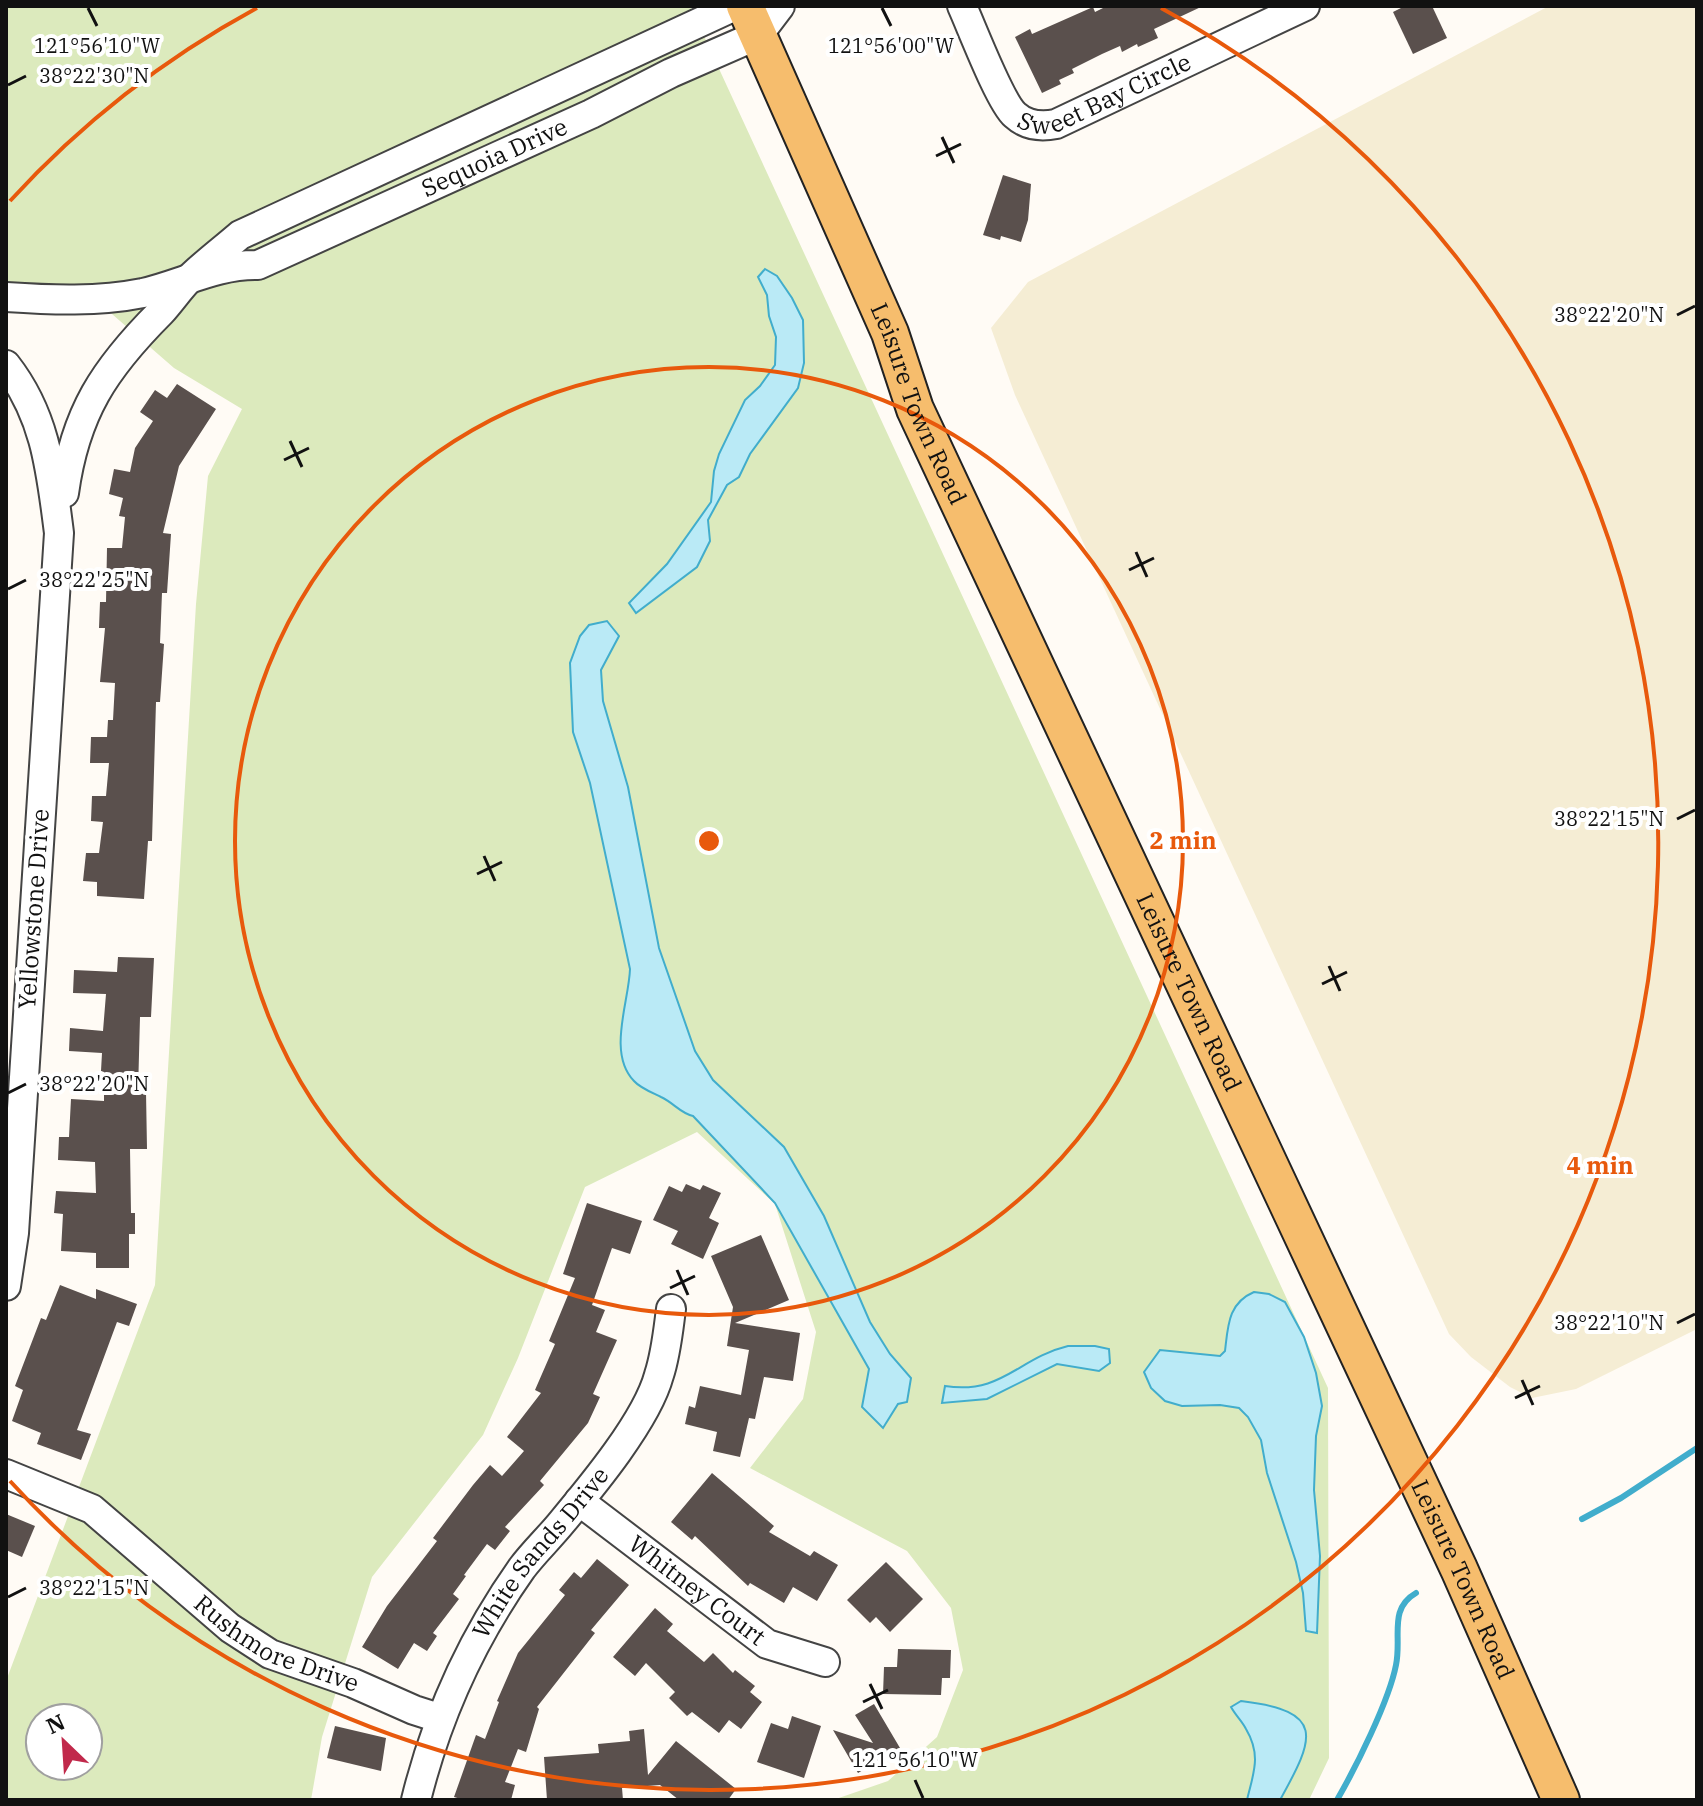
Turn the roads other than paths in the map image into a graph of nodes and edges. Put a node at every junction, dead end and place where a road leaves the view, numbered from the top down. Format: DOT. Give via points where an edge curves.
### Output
graph roads {
  1 [pos="735,6"];
  2 [pos="780,6"];
  3 [pos="962,6"];
  4 [pos="1305,6"];
  5 [pos="751,21"];
  6 [pos="191,277"];
  7 [pos="6,297"];
  8 [pos="6,365"];
  9 [pos="59,533"];
  10 [pos="6,1286"];
  11 [pos="671,1309"];
  12 [pos="6,1474"];
  13 [pos="579,1501"];
  14 [pos="825,1662"];
  15 [pos="439,1718"];
  16 [pos="416,1800"];
  17 [pos="1561,1800"];
  1 -- 6 [label="street, Sequoia Drive" via="240,235"];
  2 -- 5 [label="street, Sequoia Drive"];
  3 -- 4 [label="street, Sweet Bay Circle" via="1006,104 1019,119 1038,126 1056,124"];
  5 -- 6 [label="street, Sequoia Drive" via="258,265 239,264"];
  5 -- 17 [label="main road, Leisure Town Road" via="890,333 915,409 1459,1569"];
  6 -- 7 [label="street, Sequoia Drive" via="113,297"];
  6 -- 9 [label="street, Yellowstone Drive" via="132,340 92,399 69,460"];
  8 -- 9 [label="street, Yellowstone Drive" via="50,457"];
  9 -- 10 [label="street, Yellowstone Drive" via="15,1219"];
  11 -- 13 [label="street, White Sands Drive" via="659,1378 639,1420"];
  12 -- 15 [label="street, Rushmore Drive" via="92,1509 230,1628 270,1654"];
  13 -- 14 [label="street, Whitney Court" via="767,1644"];
  13 -- 15 [label="street, White Sands Drive" via="523,1566 489,1619"];
  15 -- 16 [label="street, White Sands Drive"];
}
